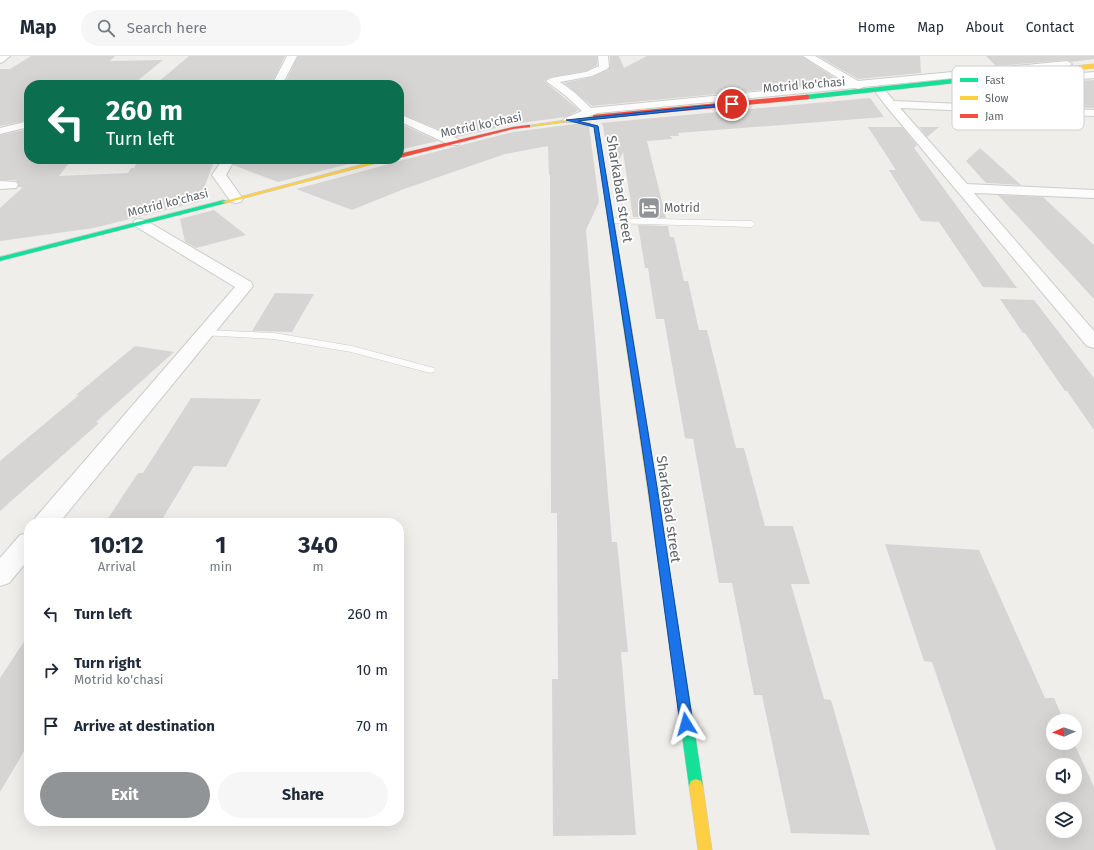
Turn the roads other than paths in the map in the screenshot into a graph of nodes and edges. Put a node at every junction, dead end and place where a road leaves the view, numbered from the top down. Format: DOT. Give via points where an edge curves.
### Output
graph roads {
  1 [pos="5,56"];
  2 [pos="292,56"];
  3 [pos="603,56"];
  4 [pos="808,56"];
  5 [pos="0,60"];
  6 [pos="1094,62"];
  7 [pos="1051,66"];
  8 [pos="1094,66"];
  9 [pos="1084,67"];
  10 [pos="1094,74"];
  11 [pos="952,75"];
  12 [pos="1084,75"];
  13 [pos="280,80"];
  14 [pos="900,80"];
  15 [pos="857,84"];
  16 [pos="952,85"];
  17 [pos="952,89"];
  18 [pos="920,92"];
  19 [pos="881,95"];
  20 [pos="952,101"];
  21 [pos="1084,112"];
  22 [pos="1094,113"];
  23 [pos="593,118"];
  24 [pos="404,119"];
  25 [pos="569,120"];
  26 [pos="24,125"];
  27 [pos="0,131"];
  28 [pos="454,142"];
  29 [pos="404,155"];
  30 [pos="226,164"];
  31 [pos="370,164"];
  32 [pos="962,188"];
  33 [pos="1094,194"];
  34 [pos="236,199"];
  35 [pos="611,221"];
  36 [pos="140,223"];
  37 [pos="752,224"];
  38 [pos="0,259"];
  39 [pos="205,333"];
  40 [pos="1094,342"];
  41 [pos="430,370"];
  42 [pos="49,518"];
  43 [pos="24,548"];
  44 [pos="0,576"];
  45 [pos="705,850"];
  1 -- 5 [label="street"];
  2 -- 13 [label="street"];
  3 -- 23 [label="street" via="604,67 589,74 551,81 570,94"];
  4 -- 15 [label="street"];
  6 -- 7 [label="street"];
  8 -- 9 [label="main road, Motrid ko'chasi, bridge"];
  10 -- 12 [label="street"];
  11 -- 14 [label="street"];
  14 -- 15 [label="street"];
  14 -- 18 [label="street"];
  15 -- 19 [label="street"];
  15 -- 23 [label="street"];
  16 -- 19 [label="main road, Motrid ko'chasi, bridge"];
  17 -- 18 [label="street"];
  18 -- 19 [label="street"];
  19 -- 20 [label="street"];
  19 -- 23 [label="street"];
  19 -- 23 [label="main road, Motrid ko'chasi, bridge"];
  19 -- 32 [label="street"];
  21 -- 22 [label="street"];
  23 -- 25 [label="street"];
  23 -- 25 [label="street"];
  23 -- 35 [label="main road, Sharkabad street"];
  24 -- 28 [label="street"];
  25 -- 28 [label="main road, Motrid ko'chasi" via="513,128"];
  26 -- 27 [label="street"];
  28 -- 29 [label="main road, Motrid ko'chasi"];
  30 -- 34 [label="street" via="219,175"];
  31 -- 34 [label="main road, Motrid ko'chasi"];
  32 -- 33 [label="street"];
  32 -- 40 [label="street"];
  34 -- 36 [label="main road, Motrid ko'chasi"];
  35 -- 37 [label="lane"];
  35 -- 45 [label="main road, Sharkabad street"];
  36 -- 38 [label="main road, Motrid ko'chasi"];
  36 -- 39 [label="street" via="244,286"];
  39 -- 41 [label="lane" via="274,336 345,348"];
  39 -- 42 [label="street"];
  43 -- 44 [label="street"];
}
